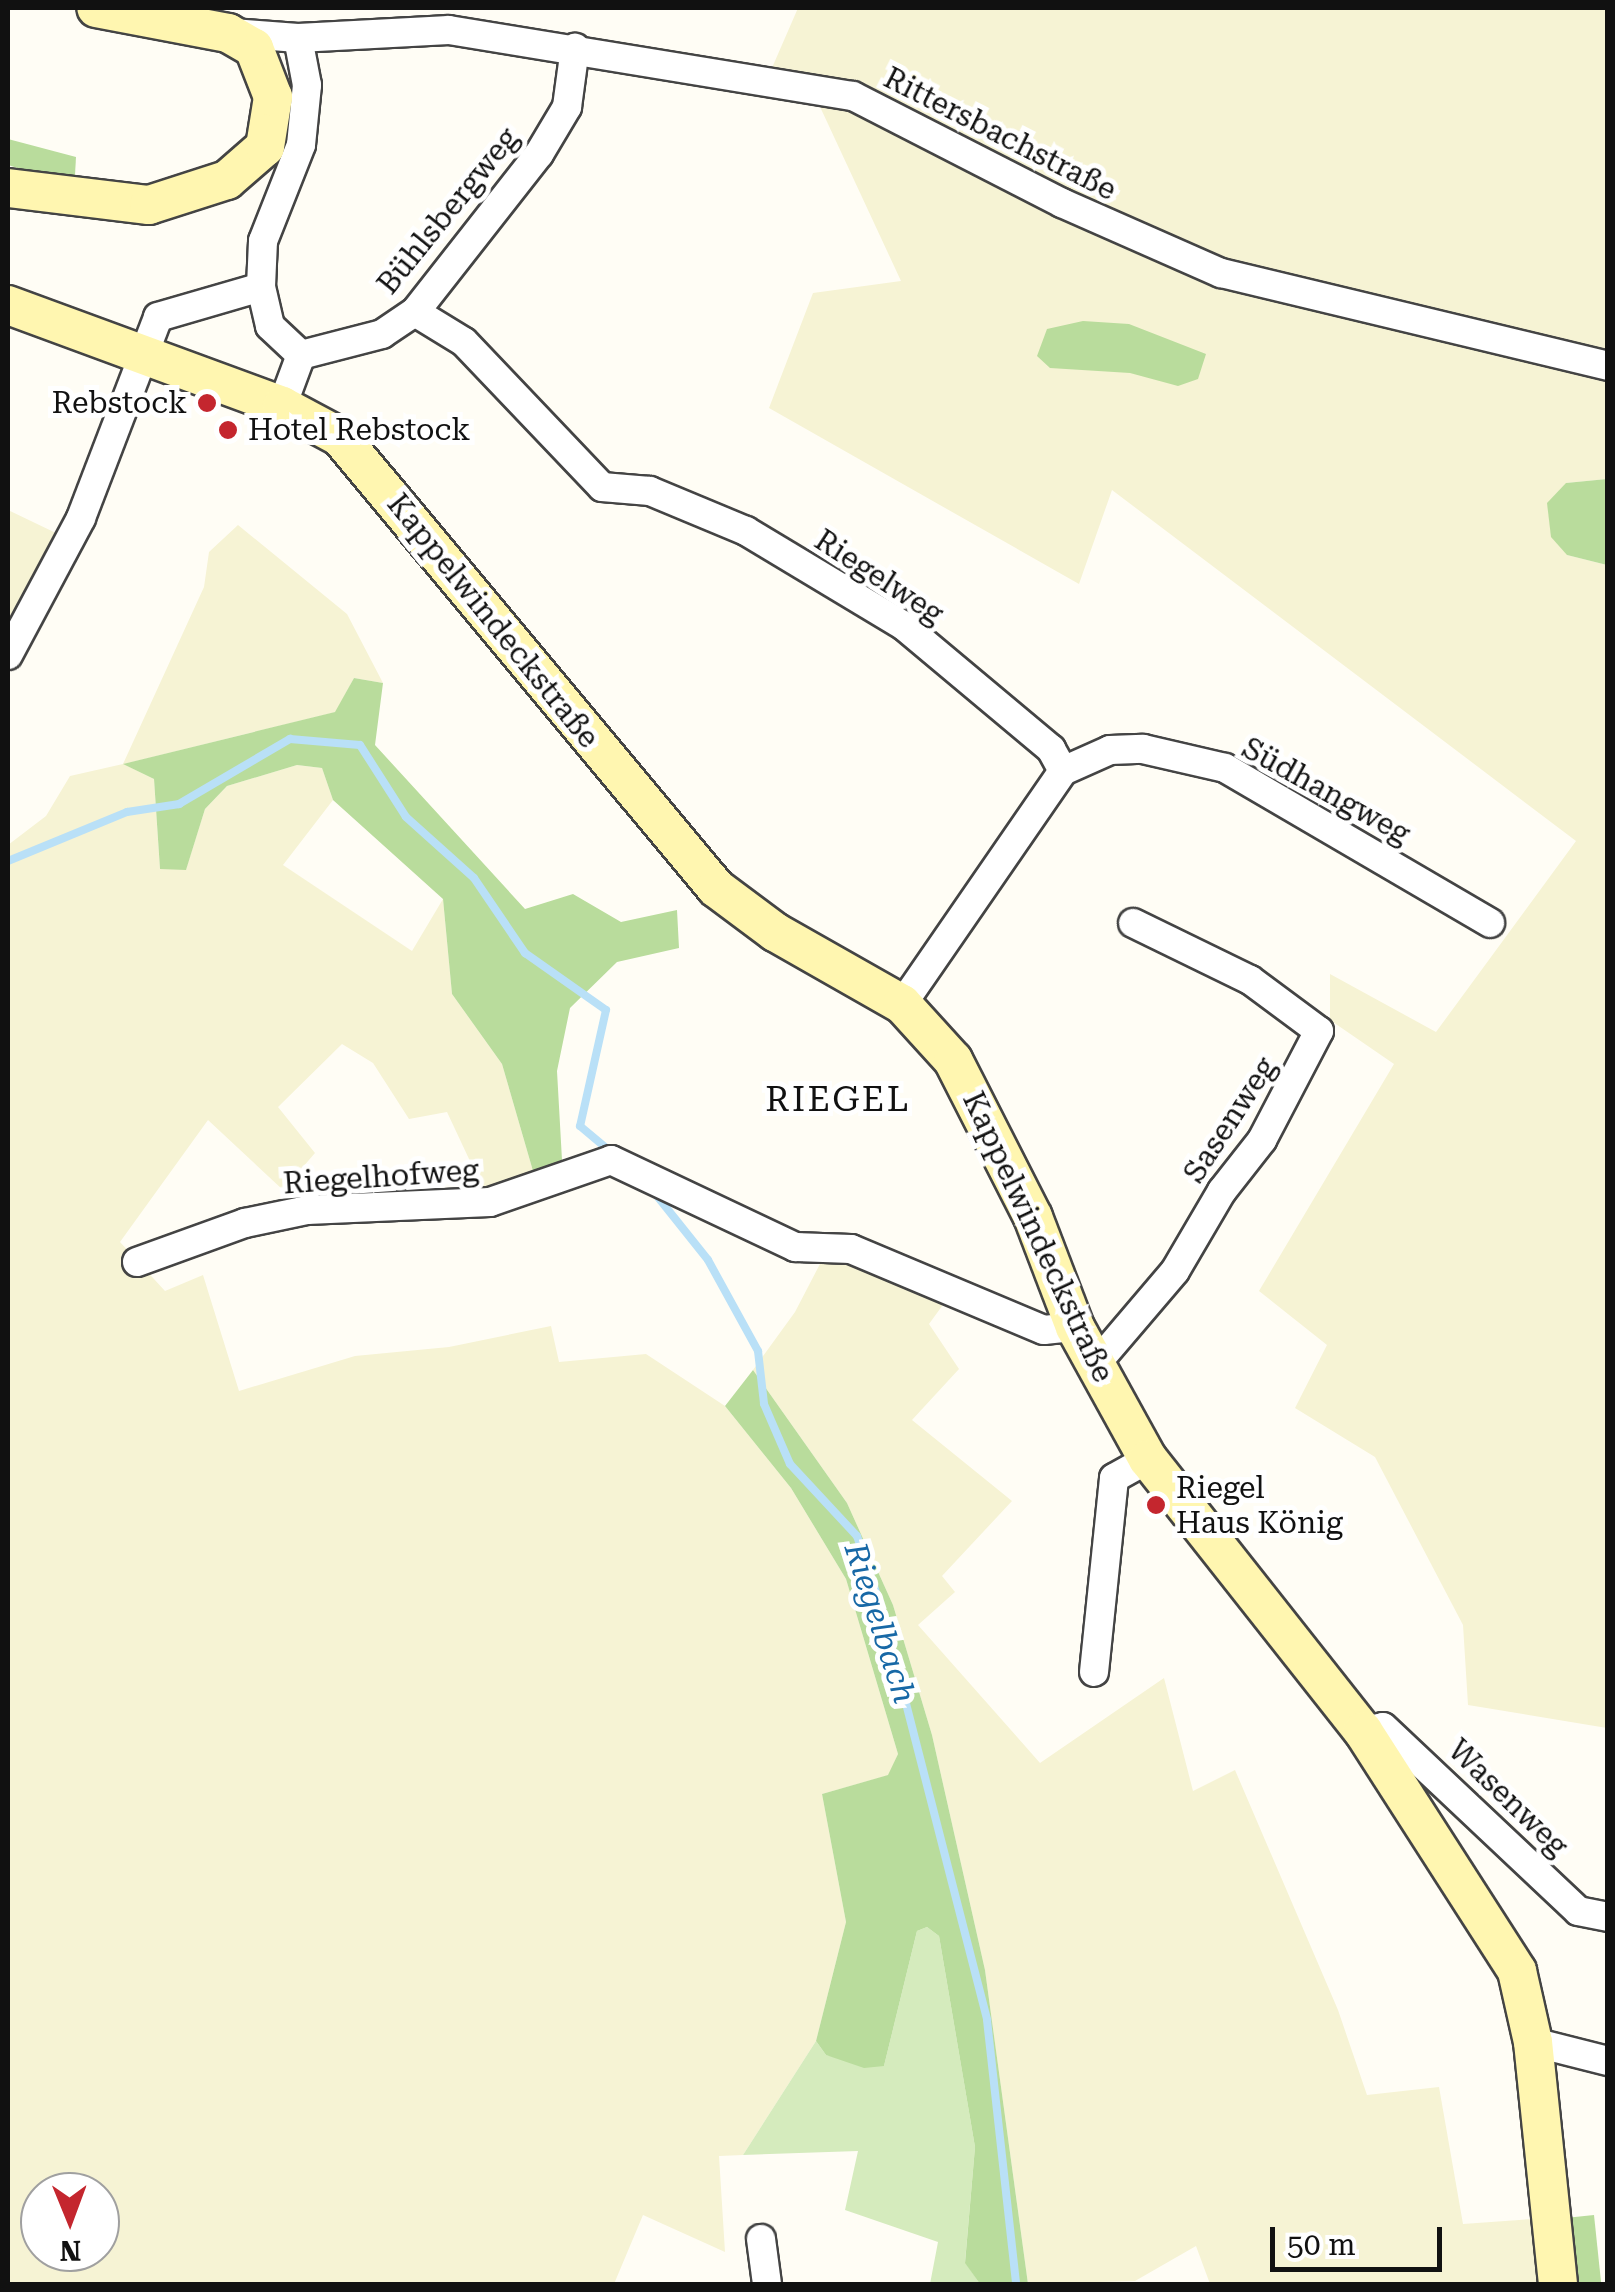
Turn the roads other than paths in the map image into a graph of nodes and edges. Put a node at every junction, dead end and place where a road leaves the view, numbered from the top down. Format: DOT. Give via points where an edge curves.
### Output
graph roads {
  1 [pos="96,8"];
  2 [pos="228,33"];
  3 [pos="298,38"];
  4 [pos="575,48"];
  5 [pos="8,188"];
  6 [pos="261,286"];
  7 [pos="8,305"];
  8 [pos="415,312"];
  9 [pos="142,354"];
  10 [pos="300,355"];
  11 [pos="1608,366"];
  12 [pos="282,406"];
  13 [pos="8,655"];
  14 [pos="1063,771"];
  15 [pos="1133,922"];
  16 [pos="1490,923"];
  17 [pos="902,1004"];
  18 [pos="137,1262"];
  19 [pos="1075,1326"];
  20 [pos="1095,1365"];
  21 [pos="1148,1459"];
  22 [pos="1094,1672"];
  23 [pos="1362,1731"];
  24 [pos="1608,1917"];
  25 [pos="1534,2042"];
  26 [pos="1608,2061"];
  27 [pos="761,2239"];
  28 [pos="768,2284"];
  29 [pos="1558,2284"];
  1 -- 2 [label="street"];
  2 -- 3 [label="street, Rittersbachstraße"];
  2 -- 5 [label="street" via="254,48 273,97 265,147 227,180 149,205"];
  3 -- 4 [label="street, Rittersbachstraße" via="449,30"];
  3 -- 6 [label="street" via="307,85 302,145 263,241"];
  4 -- 8 [label="street, Bühlsbergweg" via="567,107 539,154"];
  4 -- 11 [label="street, Rittersbachstraße" via="853,96 1062,203 1221,273"];
  6 -- 9 [label="street" via="158,317"];
  6 -- 10 [label="street" via="270,326"];
  7 -- 9 [label="street, Kappelwindeckstraße"];
  8 -- 10 [label="street, Bühlsbergweg" via="382,334"];
  8 -- 14 [label="street, Riegelweg" via="464,342 602,487 650,491 746,531 904,626 1052,750"];
  9 -- 12 [label="street, Kappelwindeckstraße"];
  9 -- 13 [label="street" via="81,518"];
  10 -- 12 [label="street"];
  12 -- 17 [label="street, Kappelwindeckstraße" via="330,430 362,459 716,888 775,932"];
  14 -- 16 [label="street, Südhangweg" via="1110,750 1143,749 1224,768"];
  14 -- 17 [label="street"];
  15 -- 20 [label="street, Sasenweg" via="1250,980 1319,1031 1262,1140 1222,1191 1175,1272"];
  17 -- 19 [label="street, Kappelwindeckstraße" via="954,1060 976,1099 1033,1217"];
  18 -- 19 [label="street, Riegelhofweg" via="245,1223 307,1210 490,1202 611,1160 794,1247 851,1250 1044,1330"];
  19 -- 20 [label="street, Kappelwindeckstraße"];
  20 -- 21 [label="street, Kappelwindeckstraße"];
  21 -- 22 [label="street" via="1114,1478"];
  21 -- 23 [label="street, Kappelwindeckstraße"];
  23 -- 24 [label="street, Wasenweg" via="1383,1727 1578,1912"];
  23 -- 25 [label="street, Kappelwindeckstraße" via="1497,1932 1517,1971"];
  25 -- 26 [label="street"];
  25 -- 29 [label="street, Kappelwindeckstraße"];
  27 -- 28 [label="street"];
}
